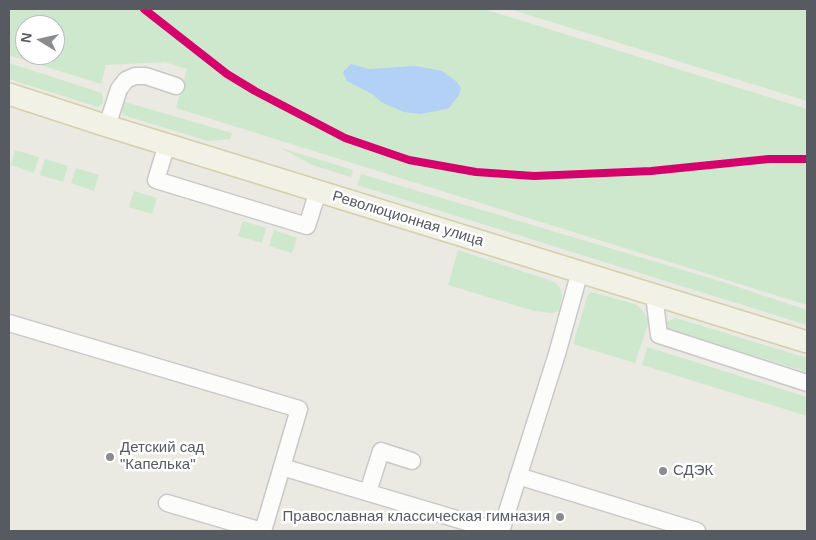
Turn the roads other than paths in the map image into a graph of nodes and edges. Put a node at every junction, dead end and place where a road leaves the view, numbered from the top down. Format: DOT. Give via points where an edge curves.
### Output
graph roads {
  1 [pos="176,86"];
  2 [pos="9,94"];
  3 [pos="108,126"];
  4 [pos="167,144"];
  5 [pos="318,191"];
  6 [pos="580,271"];
  7 [pos="654,295"];
  8 [pos="9,324"];
  9 [pos="807,342"];
  10 [pos="807,383"];
  11 [pos="412,461"];
  12 [pos="282,467"];
  13 [pos="518,476"];
  14 [pos="368,492"];
  15 [pos="166,503"];
  16 [pos="262,531"];
  17 [pos="499,531"];
  18 [pos="697,531"];
  1 -- 3 [label="lane" via="146,76 126,80 119,89"];
  2 -- 3 [label="main road, Революционная улица"];
  3 -- 4 [label="main road, Революционная улица"];
  4 -- 5 [label="main road, Революционная улица"];
  4 -- 5 [label="lane" via="156,180 307,226"];
  5 -- 6 [label="main road, Революционная улица"];
  6 -- 7 [label="main road, Революционная улица"];
  6 -- 13 [label="lane"];
  7 -- 9 [label="main road, Революционная улица"];
  7 -- 10 [label="lane" via="659,335"];
  8 -- 12 [label="lane" via="299,410"];
  11 -- 14 [label="lane" via="381,452"];
  12 -- 14 [label="lane"];
  12 -- 16 [label="lane"];
  13 -- 17 [label="lane"];
  13 -- 18 [label="lane"];
  14 -- 17 [label="lane"];
  15 -- 16 [label="lane"];
}
